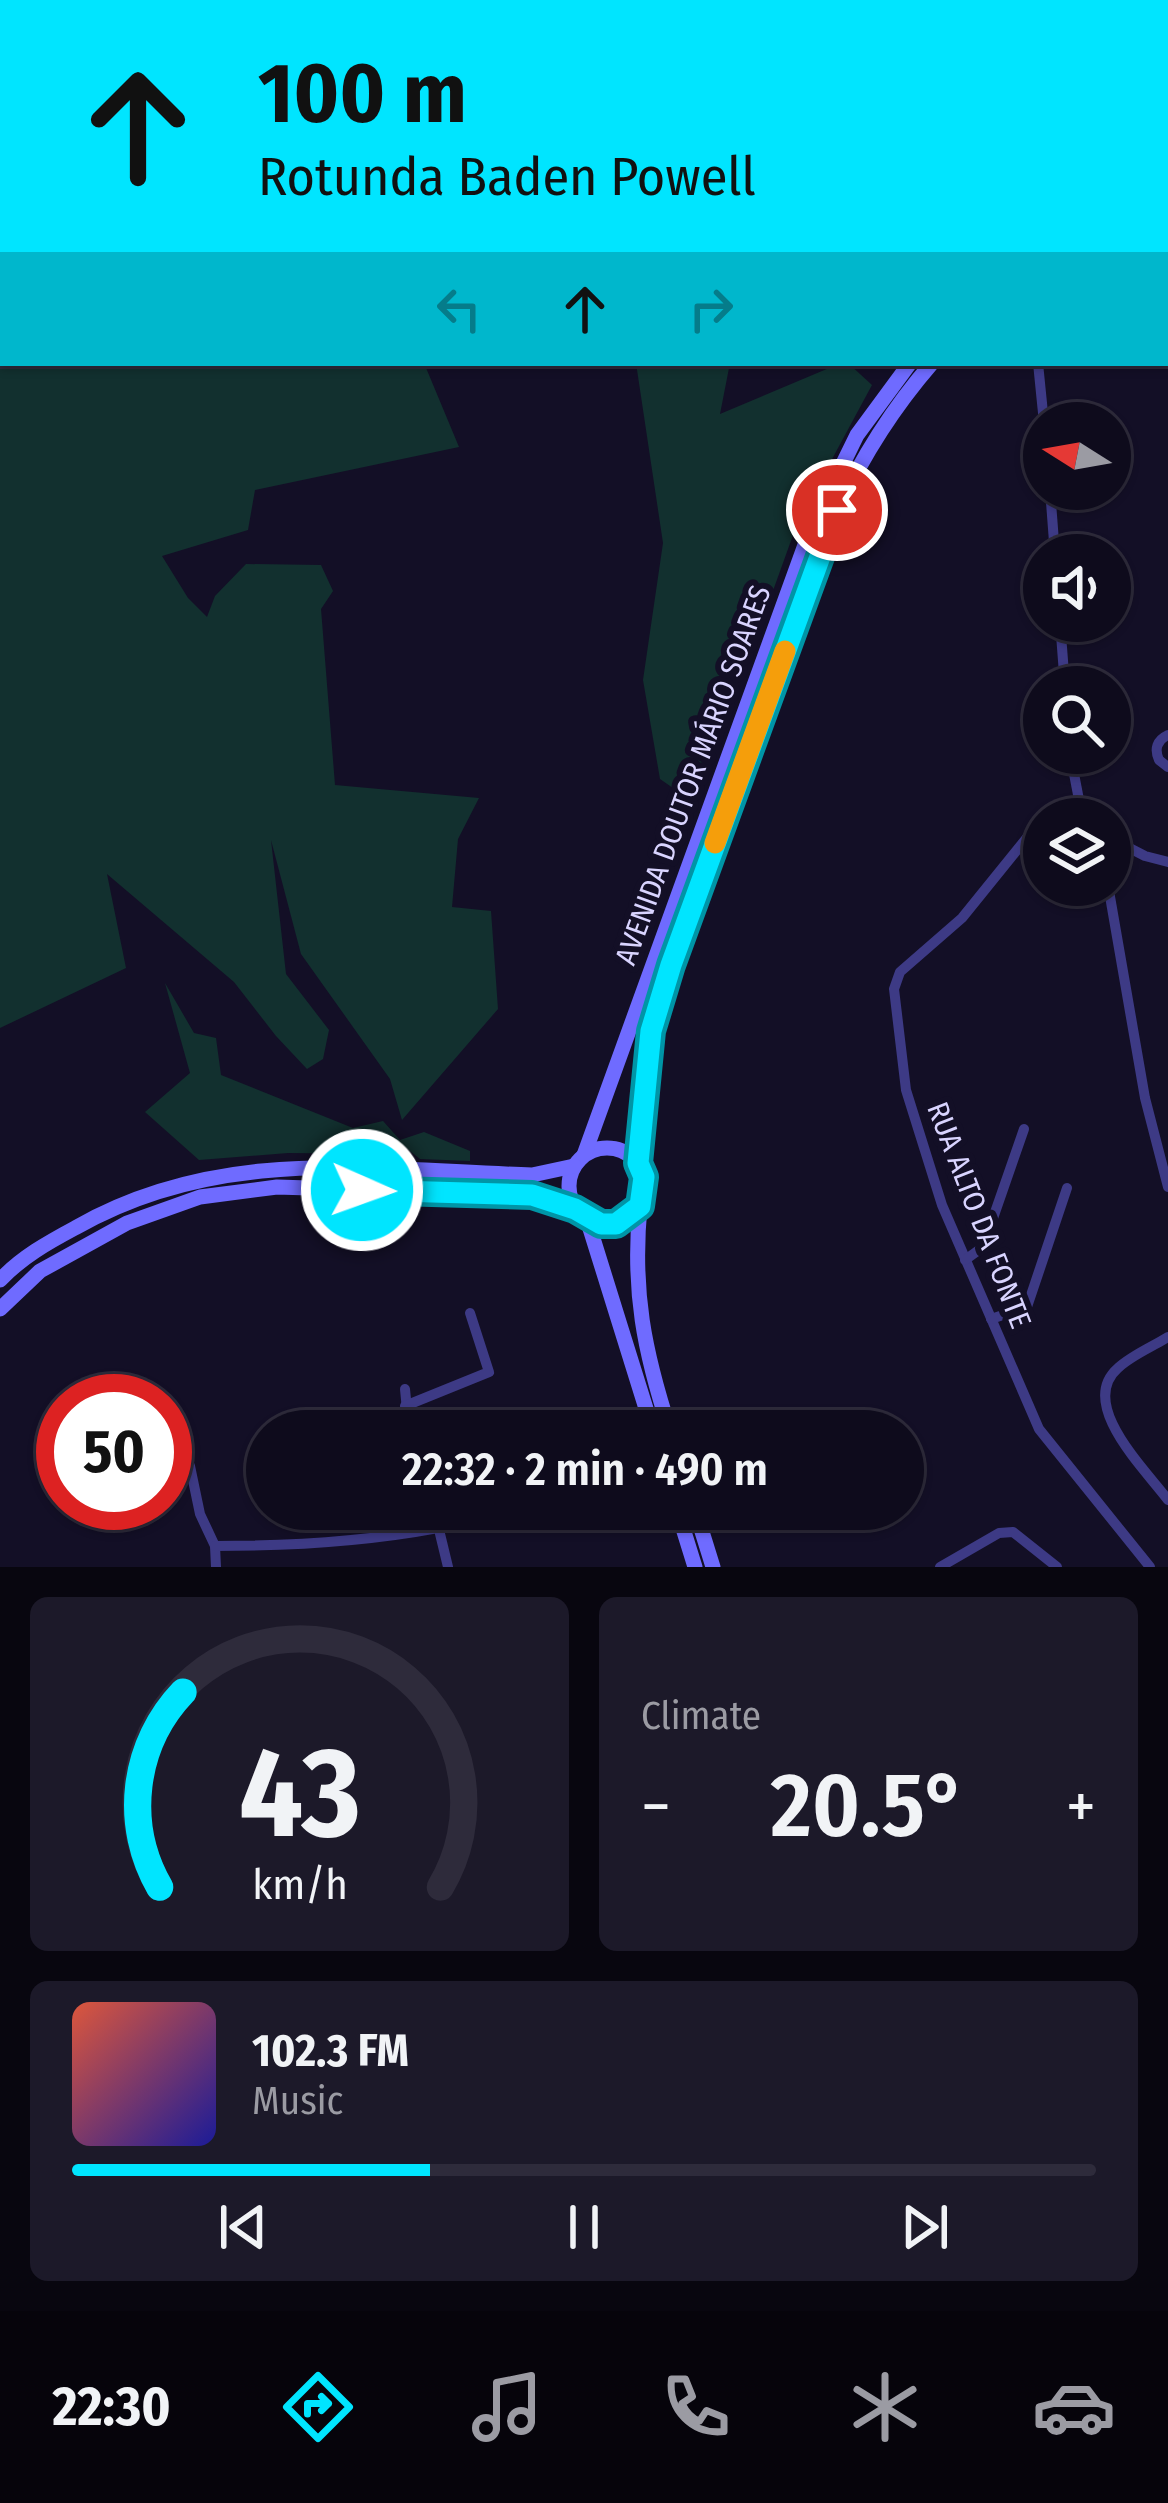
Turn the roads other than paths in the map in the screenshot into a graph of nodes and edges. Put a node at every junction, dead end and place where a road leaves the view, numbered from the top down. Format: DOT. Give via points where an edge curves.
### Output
graph roads {
  1 [pos="908,366"];
  2 [pos="930,366"];
  3 [pos="1038,366"];
  4 [pos="1042,402"];
  5 [pos="1168,735"];
  6 [pos="1168,766"];
  7 [pos="1023,843"];
  8 [pos="1131,849"];
  9 [pos="1168,862"];
  10 [pos="1112,906"];
  11 [pos="1024,1129"];
  12 [pos="579,1160"];
  13 [pos="638,1163"];
  14 [pos="1168,1187"];
  15 [pos="1067,1188"];
  16 [pos="640,1206"];
  17 [pos="581,1214"];
  18 [pos="965,1260"];
  19 [pos="0,1280"];
  20 [pos="0,1309"];
  21 [pos="470,1312"];
  22 [pos="991,1319"];
  23 [pos="1168,1337"];
  24 [pos="405,1389"];
  25 [pos="405,1406"];
  26 [pos="406,1410"];
  27 [pos="646,1410"];
  28 [pos="663,1410"];
  29 [pos="192,1476"];
  30 [pos="1168,1500"];
  31 [pos="426,1530"];
  32 [pos="439,1530"];
  33 [pos="684,1530"];
  34 [pos="702,1530"];
  35 [pos="215,1546"];
  36 [pos="216,1567"];
  37 [pos="448,1567"];
  38 [pos="695,1567"];
  39 [pos="713,1567"];
  40 [pos="940,1567"];
  41 [pos="1057,1567"];
  42 [pos="1150,1567"];
  1 -- 12 [label="main road, AVENIDA DOUTOR MÁRIO SOARES" via="857,435 810,531"];
  2 -- 13 [label="main road, AVENIDA DOUTOR MÁRIO SOARES" via="874,438 826,536 651,1031"];
  3 -- 4 [label="street"];
  5 -- 6 [label="street" via="1156,750"];
  7 -- 18 [label="street, RUA ALTO DA FONTE" via="962,918 900,972 894,989 906,1090"];
  8 -- 9 [label="street"];
  10 -- 14 [label="street"];
  11 -- 18 [label="street" via="983,1247"];
  12 -- 13 [label="main road" via="613,1148"];
  12 -- 17 [label="main road" via="569,1195"];
  12 -- 19 [label="main road" via="532,1175 274,1168 196,1178 116,1204 21,1258"];
  13 -- 16 [label="main road"];
  15 -- 22 [label="street" via="1027,1307"];
  16 -- 17 [label="main road" via="616,1224"];
  16 -- 28 [label="main road" via="637,1293"];
  17 -- 20 [label="main road" via="532,1195 277,1187 200,1197 109,1232 40,1271"];
  17 -- 27 [label="main road"];
  18 -- 22 [label="street, RUA ALTO DA FONTE"];
  21 -- 25 [label="street" via="489,1372"];
  22 -- 42 [label="street, RUA ALTO DA FONTE" via="1039,1429"];
  23 -- 30 [label="street" via="1115,1370 1104,1402 1109,1421"];
  24 -- 25 [label="street"];
  25 -- 26 [label="street"];
  29 -- 35 [label="street"];
  31 -- 35 [label="street" via="353,1542"];
  32 -- 37 [label="street"];
  33 -- 38 [label="main road"];
  34 -- 39 [label="main road"];
  35 -- 36 [label="street"];
  40 -- 41 [label="street" via="1013,1532"];
}
